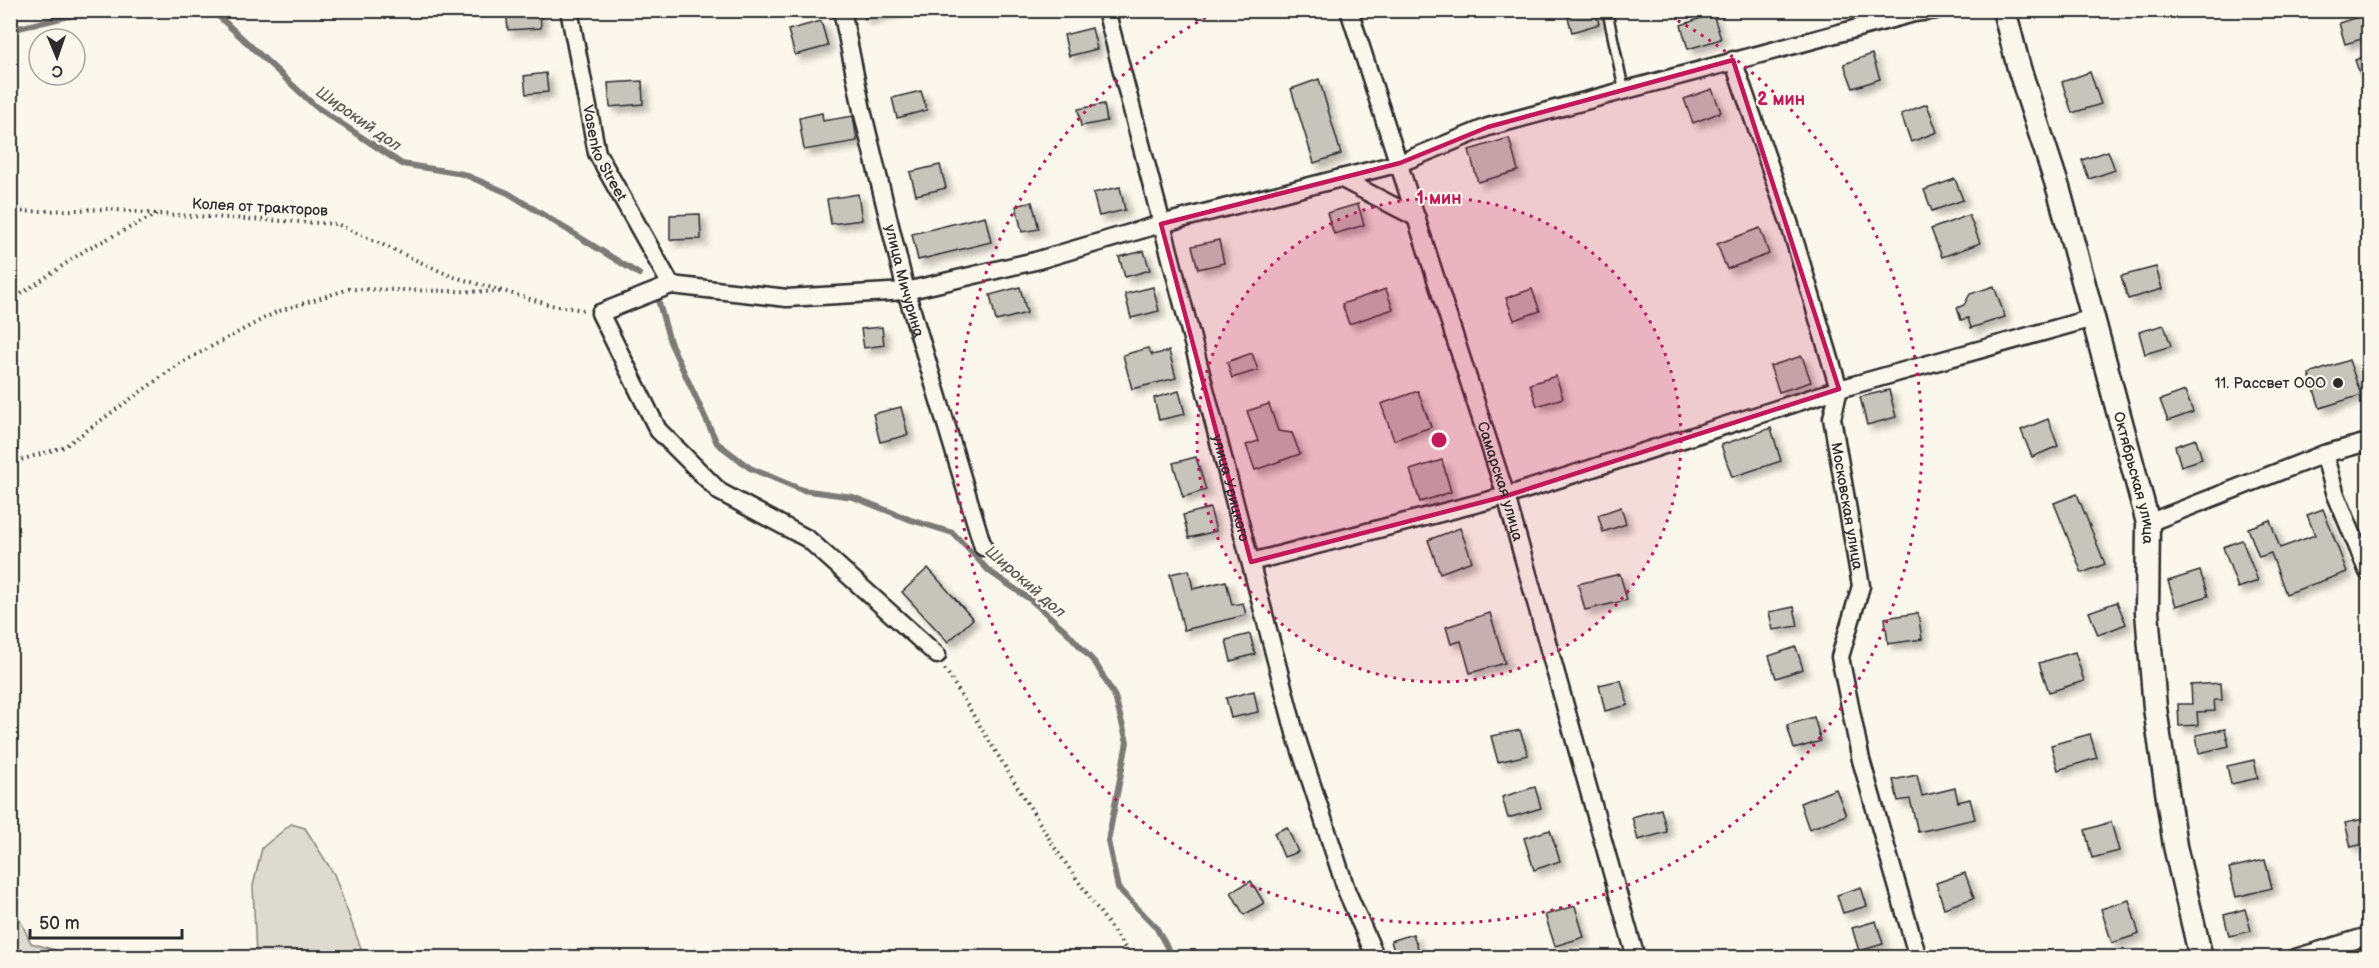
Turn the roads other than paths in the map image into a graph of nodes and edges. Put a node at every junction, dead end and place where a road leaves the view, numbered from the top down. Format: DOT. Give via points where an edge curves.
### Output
graph roads {
  1 [pos="569,10"];
  2 [pos="842,10"];
  3 [pos="1106,10"];
  4 [pos="1349,10"];
  5 [pos="1607,10"];
  6 [pos="1936,10"];
  7 [pos="2004,10"];
  8 [pos="1733,60"];
  9 [pos="1624,90"];
  10 [pos="1400,163"];
  11 [pos="1340,178"];
  12 [pos="1417,218"];
  13 [pos="1161,224"];
  14 [pos="671,285"];
  15 [pos="906,291"];
  16 [pos="2093,318"];
  17 [pos="1839,389"];
  18 [pos="2368,442"];
  19 [pos="2324,454"];
  20 [pos="1506,496"];
  21 [pos="2148,523"];
  22 [pos="982,547"];
  23 [pos="1251,562"];
  24 [pos="2368,572"];
  25 [pos="937,655"];
  26 [pos="2368,936"];
  27 [pos="1376,957"];
  28 [pos="1636,957"];
  29 [pos="1918,957"];
  30 [pos="2201,957"];
  31 [pos="2295,957"];
  1 -- 14 [label="street, Vasenko Street" via="597,153"];
  2 -- 15 [label="street, улица Мичурина"];
  3 -- 13 [label="street, улица Урицкого"];
  4 -- 10 [label="street, Самарская улица"];
  5 -- 9 [label="lane"];
  6 -- 8 [label="street"];
  7 -- 16 [label="main road, Октябрьская улица"];
  8 -- 9 [label="street"];
  8 -- 17 [label="street" via="1789,222"];
  9 -- 10 [label="street" via="1488,127"];
  10 -- 11 [label="street"];
  10 -- 12 [label="street, Самарская улица"];
  11 -- 12 [label="street"];
  11 -- 13 [label="street"];
  12 -- 20 [label="street, Самарская улица"];
  13 -- 15 [label="street" via="1035,261"];
  13 -- 23 [label="street, улица Урицкого"];
  14 -- 15 [label="street" via="787,298"];
  14 -- 25 [label="street" via="600,313 657,430 720,492 808,539"];
  15 -- 22 [label="street, улица Мичурина"];
  16 -- 17 [label="street"];
  16 -- 21 [label="main road, Октябрьская улица"];
  17 -- 20 [label="street"];
  17 -- 29 [label="street, Московская улица" via="1832,418 1861,586 1840,657 1861,760"];
  18 -- 19 [label="street"];
  19 -- 21 [label="street"];
  19 -- 24 [label="street" via="2336,495"];
  20 -- 23 [label="street"];
  20 -- 28 [label="street, Самарская улица"];
  21 -- 30 [label="main road, Октябрьская улица" via="2147,612 2155,708 2175,846"];
  23 -- 27 [label="street, улица Урицкого" via="1295,733 1347,892"];
  26 -- 31 [label="street"];
}
